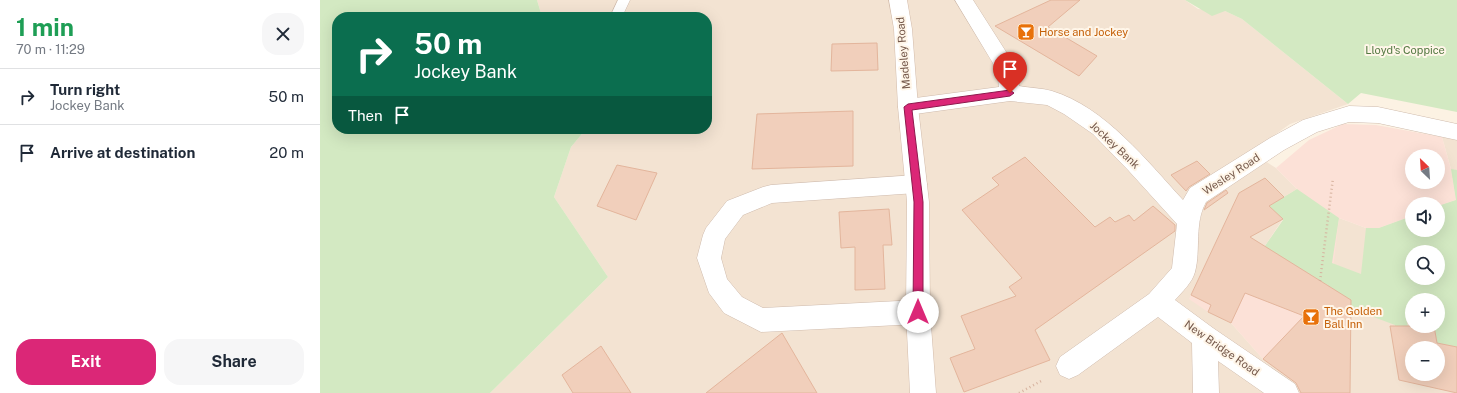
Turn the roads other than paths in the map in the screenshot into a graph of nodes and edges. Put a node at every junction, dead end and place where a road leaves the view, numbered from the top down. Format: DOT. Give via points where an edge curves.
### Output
graph roads {
  1 [pos="624,0"];
  2 [pos="898,0"];
  3 [pos="964,0"];
  4 [pos="618,12"];
  5 [pos="1010,93"];
  6 [pos="908,107"];
  7 [pos="1457,132"];
  8 [pos="916,184"];
  9 [pos="1188,221"];
  10 [pos="1158,302"];
  11 [pos="918,312"];
  12 [pos="1204,337"];
  13 [pos="1069,366"];
  14 [pos="923,393"];
  15 [pos="1206,393"];
  16 [pos="1286,393"];
  1 -- 4 [label="lane"];
  2 -- 6 [label="street, Madeley Road" via="903,29"];
  3 -- 5 [label="street" via="1007,69"];
  5 -- 6 [label="street, Jockey Bank"];
  5 -- 9 [label="street, Jockey Bank" via="1050,98 1071,108 1100,128"];
  6 -- 8 [label="street, Madeley Road"];
  7 -- 9 [label="street, Wesley Road" via="1378,115 1349,114 1310,126 1276,144 1198,195 1191,207"];
  8 -- 11 [label="street, Madeley Road"];
  8 -- 11 [label="street" via="771,194 735,208 714,235 709,258 717,285 733,305 761,320"];
  9 -- 10 [label="street, Wesley Road" via="1183,273"];
  10 -- 12 [label="street, New Bridge Road"];
  10 -- 13 [label="street, Wesley Road"];
  11 -- 14 [label="street, Madeley Road"];
  12 -- 15 [label="street"];
  12 -- 16 [label="street, New Bridge Road"];
}
